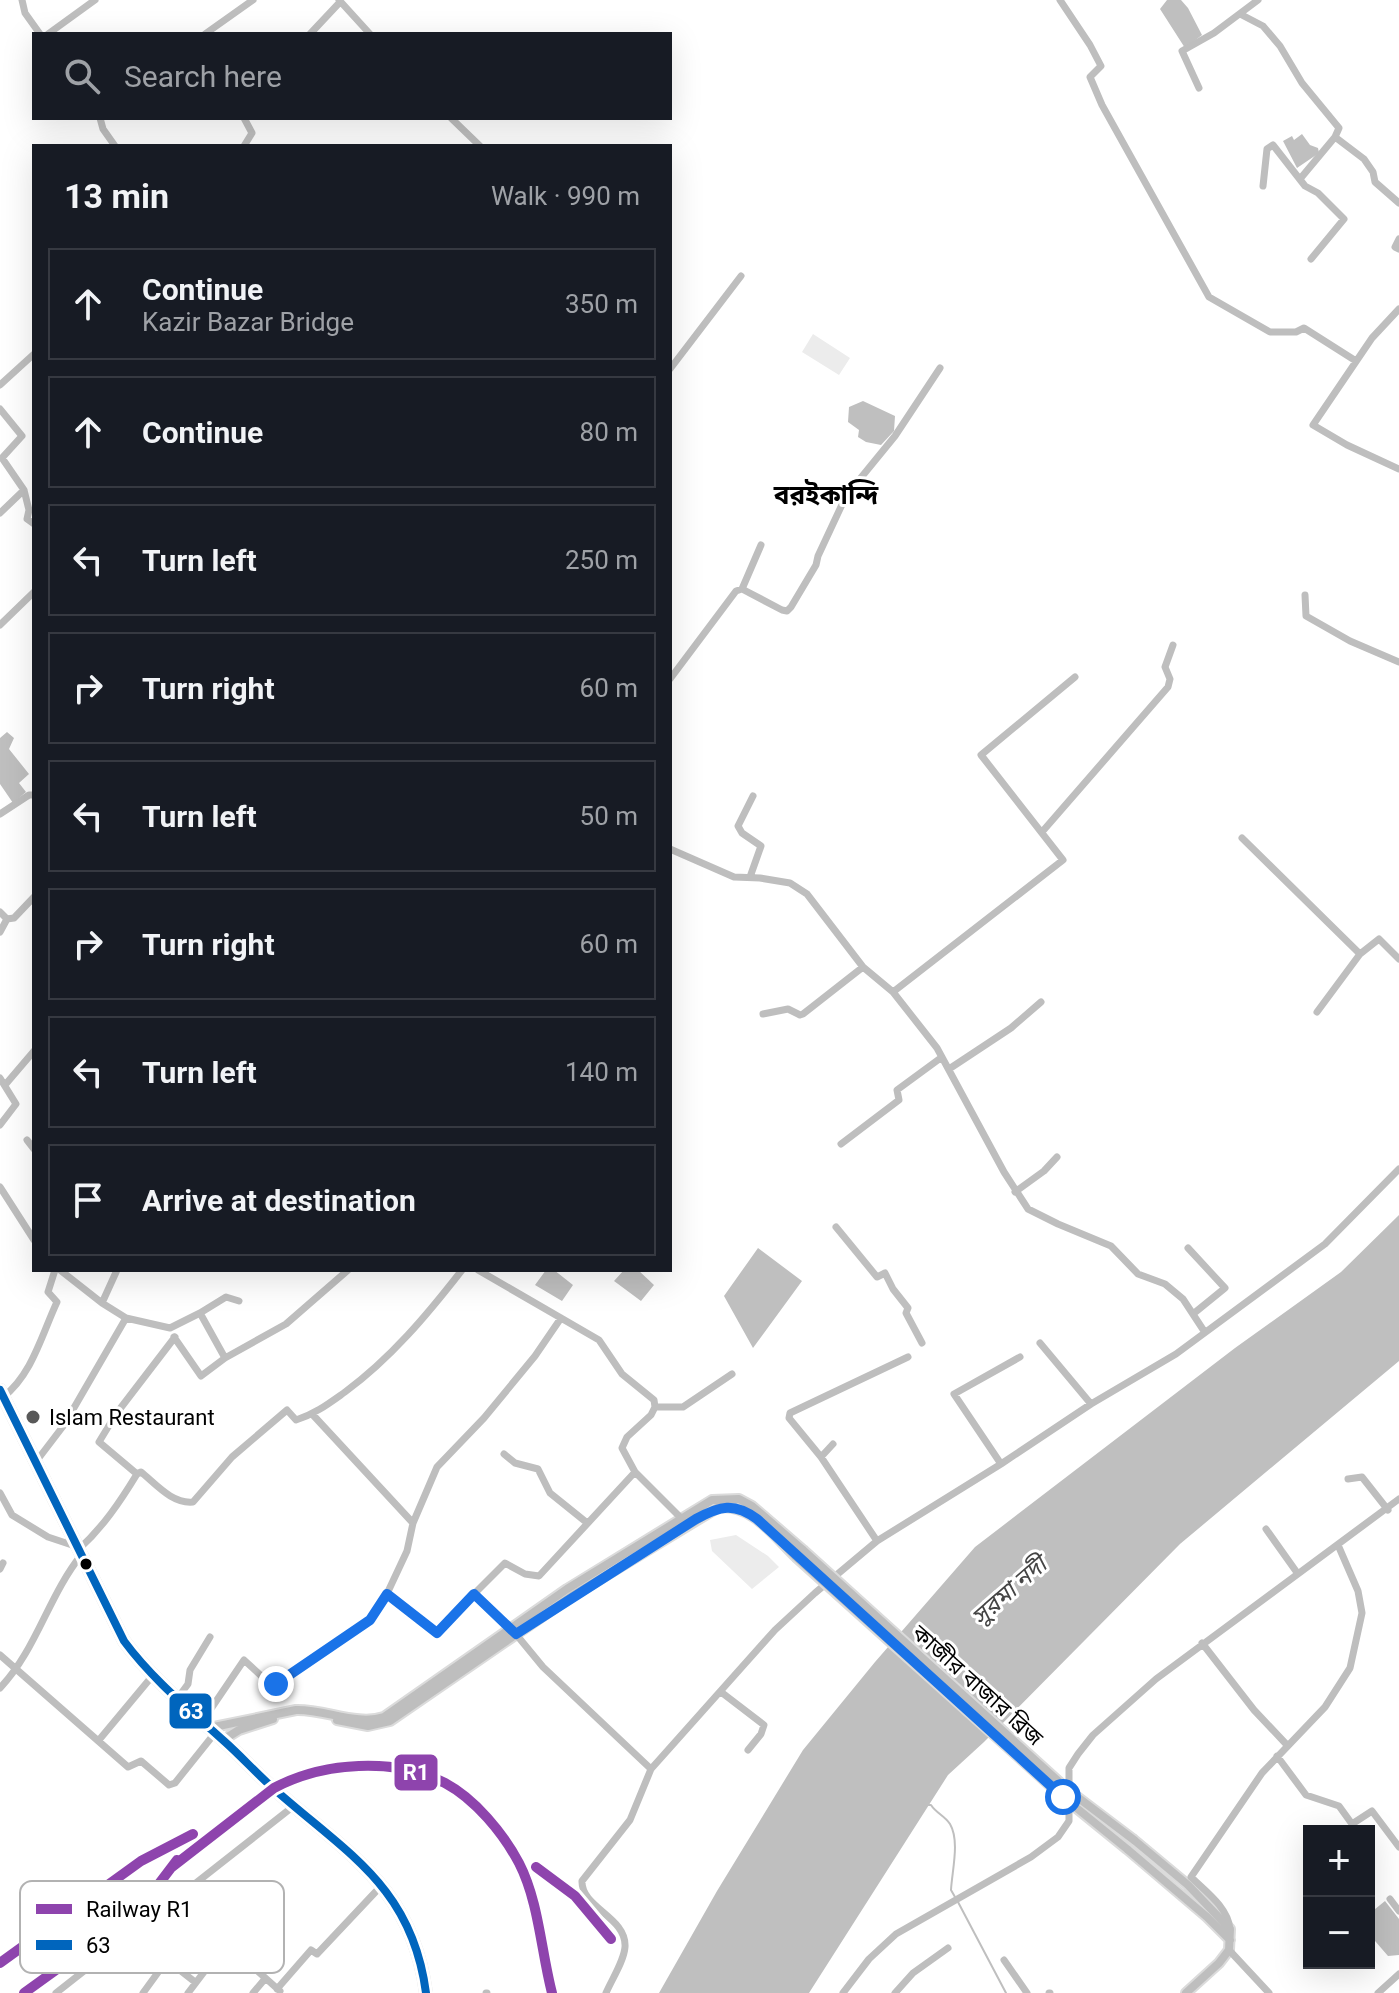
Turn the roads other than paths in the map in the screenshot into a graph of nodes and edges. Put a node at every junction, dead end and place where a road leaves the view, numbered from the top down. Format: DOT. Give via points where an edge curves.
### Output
graph roads {
  1 [pos="22,0"];
  2 [pos="95,0"];
  3 [pos="253,0"];
  4 [pos="1060,0"];
  5 [pos="1258,0"];
  6 [pos="340,1"];
  7 [pos="1240,14"];
  8 [pos="39,32"];
  9 [pos="51,32"];
  10 [pos="208,32"];
  11 [pos="312,32"];
  12 [pos="368,32"];
  13 [pos="1199,88"];
  14 [pos="101,120"];
  15 [pos="245,120"];
  16 [pos="453,120"];
  17 [pos="1335,137"];
  18 [pos="114,144"];
  19 [pos="245,144"];
  20 [pos="478,144"];
  21 [pos="1300,179"];
  22 [pos="1263,186"];
  23 [pos="1399,203"];
  24 [pos="1399,239"];
  25 [pos="1399,249"];
  26 [pos="1311,259"];
  27 [pos="741,276"];
  28 [pos="1399,309"];
  29 [pos="32,356"];
  30 [pos="1356,361"];
  31 [pos="672,366"];
  32 [pos="940,368"];
  33 [pos="0,385"];
  34 [pos="0,409"];
  35 [pos="1399,469"];
  36 [pos="24,490"];
  37 [pos="0,513"];
  38 [pos="32,523"];
  39 [pos="761,545"];
  40 [pos="742,589"];
  41 [pos="32,595"];
  42 [pos="1305,595"];
  43 [pos="0,625"];
  44 [pos="1173,645"];
  45 [pos="1399,662"];
  46 [pos="672,676"];
  47 [pos="1075,677"];
  48 [pos="32,795"];
  49 [pos="753,796"];
  50 [pos="0,814"];
  51 [pos="1042,832"];
  52 [pos="1242,838"];
  53 [pos="672,850"];
  54 [pos="750,877"];
  55 [pos="32,899"];
  56 [pos="0,912"];
  57 [pos="7,919"];
  58 [pos="0,932"];
  59 [pos="1360,954"];
  60 [pos="1399,959"];
  61 [pos="863,967"];
  62 [pos="893,992"];
  63 [pos="1041,1002"];
  64 [pos="1317,1012"];
  65 [pos="763,1014"];
  66 [pos="32,1053"];
  67 [pos="942,1057"];
  68 [pos="949,1069"];
  69 [pos="3,1082"];
  70 [pos="0,1125"];
  71 [pos="27,1140"];
  72 [pos="841,1144"];
  73 [pos="32,1146"];
  74 [pos="1057,1157"];
  75 [pos="1399,1169"];
  76 [pos="0,1187"];
  77 [pos="1015,1192"];
  78 [pos="32,1237"];
  79 [pos="1188,1248"];
  80 [pos="57,1272"];
  81 [pos="61,1272"];
  82 [pos="116,1272"];
  83 [pos="346,1272"];
  84 [pos="460,1272"];
  85 [pos="481,1272"];
  86 [pos="239,1301"];
  87 [pos="102,1303"];
  88 [pos="200,1313"];
  89 [pos="1193,1314"];
  90 [pos="126,1318"];
  91 [pos="561,1318"];
  92 [pos="170,1328"];
  93 [pos="1204,1331"];
  94 [pos="175,1337"];
  95 [pos="1040,1343"];
  96 [pos="908,1357"];
  97 [pos="1020,1357"];
  98 [pos="225,1358"];
  99 [pos="732,1374"];
  100 [pos="2,1394"];
  101 [pos="1091,1404"];
  102 [pos="655,1407"];
  103 [pos="313,1415"];
  104 [pos="833,1444"];
  105 [pos="504,1454"];
  106 [pos="821,1457"];
  107 [pos="35,1463"];
  108 [pos="1001,1464"];
  109 [pos="635,1472"];
  110 [pos="137,1474"];
  111 [pos="1348,1479"];
  112 [pos="0,1493"];
  113 [pos="1393,1505"];
  114 [pos="1399,1512"];
  115 [pos="684,1521"];
  116 [pos="586,1522"];
  117 [pos="413,1523"];
  118 [pos="1266,1529"];
  119 [pos="877,1541"];
  120 [pos="1338,1545"];
  121 [pos="79,1550"];
  122 [pos="800,1553"];
  123 [pos="1298,1574"];
  124 [pos="387,1594"];
  125 [pos="474,1594"];
  126 [pos="513,1630"];
  127 [pos="210,1637"];
  128 [pos="1202,1643"];
  129 [pos="0,1655"];
  130 [pos="14,1670"];
  131 [pos="154,1674"];
  132 [pos="0,1688"];
  133 [pos="721,1692"];
  134 [pos="177,1699"];
  135 [pos="212,1731"];
  136 [pos="99,1740"];
  137 [pos="1287,1745"];
  138 [pos="748,1750"];
  139 [pos="1277,1756"];
  140 [pos="651,1769"];
  141 [pos="295,1805"];
  142 [pos="1399,1847"];
  143 [pos="199,1881"];
  144 [pos="382,1885"];
  145 [pos="1390,1899"];
  146 [pos="1399,1911"];
  147 [pos="1230,1929"];
  148 [pos="1230,1945"];
  149 [pos="948,1948"];
  150 [pos="1004,1960"];
  151 [pos="82,1973"];
  152 [pos="158,1973"];
  153 [pos="184,1973"];
  154 [pos="202,1973"];
  155 [pos="257,1973"];
  156 [pos="1399,1974"];
  157 [pos="264,1980"];
  158 [pos="195,1982"];
  159 [pos="278,1991"];
  160 [pos="56,1993"];
  161 [pos="143,1993"];
  162 [pos="188,1993"];
  163 [pos="253,1993"];
  164 [pos="426,1993"];
  165 [pos="606,1993"];
  166 [pos="843,1993"];
  167 [pos="895,1993"];
  168 [pos="1027,1993"];
  169 [pos="1186,1993"];
  170 [pos="1269,1993"];
  171 [pos="1378,1993"];
  1 -- 8 [label="street"];
  2 -- 9 [label="street"];
  3 -- 10 [label="street"];
  4 -- 30 [label="street" via="1101,66 1090,77 1102,105 1209,297 1270,332 1304,328"];
  5 -- 7 [label="street"];
  6 -- 11 [label="street"];
  6 -- 12 [label="street"];
  7 -- 13 [label="street" via="1182,51"];
  7 -- 17 [label="street" via="1263,26 1280,46 1339,128"];
  14 -- 18 [label="street"];
  15 -- 19 [label="street" via="252,133"];
  16 -- 20 [label="street"];
  17 -- 21 [label="street"];
  17 -- 23 [label="street" via="1364,159 1375,182"];
  21 -- 22 [label="street" via="1273,145 1267,149"];
  21 -- 26 [label="street" via="1344,219"];
  24 -- 25 [label="street"];
  27 -- 31 [label="street"];
  28 -- 30 [label="street"];
  29 -- 33 [label="street"];
  30 -- 35 [label="street" via="1313,425"];
  32 -- 40 [label="street" via="846,496 791,607 782,610"];
  34 -- 36 [label="street" via="22,436 2,458"];
  36 -- 37 [label="street"];
  36 -- 38 [label="street" via="27,519"];
  39 -- 40 [label="street"];
  40 -- 46 [label="street"];
  41 -- 43 [label="street"];
  42 -- 45 [label="street" via="1306,616"];
  44 -- 51 [label="street" via="1165,667 1168,687"];
  47 -- 51 [label="street" via="981,755"];
  48 -- 50 [label="street"];
  49 -- 54 [label="street" via="738,826 761,846"];
  51 -- 62 [label="street" via="1063,857 1061,864"];
  52 -- 59 [label="street"];
  53 -- 54 [label="street" via="734,877"];
  54 -- 61 [label="street" via="790,883 807,894"];
  55 -- 57 [label="street"];
  56 -- 57 [label="street"];
  57 -- 58 [label="street"];
  59 -- 60 [label="street" via="1379,939"];
  59 -- 64 [label="street"];
  61 -- 62 [label="street"];
  61 -- 65 [label="street" via="803,1014 788,1009"];
  62 -- 67 [label="street"];
  63 -- 68 [label="street"];
  66 -- 69 [label="street"];
  67 -- 68 [label="street"];
  67 -- 72 [label="street" via="897,1090 900,1099"];
  68 -- 77 [label="street"];
  69 -- 70 [label="street" via="16,1104"];
  71 -- 73 [label="street"];
  74 -- 77 [label="street"];
  75 -- 93 [label="street" via="1325,1244"];
  76 -- 78 [label="street"];
  77 -- 89 [label="street" via="1042,1217 1111,1246 1138,1274 1165,1284"];
  79 -- 89 [label="street" via="1225,1288"];
  80 -- 100 [label="street" via="48,1292 57,1302 29,1365 15,1387"];
  81 -- 87 [label="street"];
  82 -- 87 [label="street"];
  83 -- 98 [label="street" via="286,1324"];
  84 -- 103 [label="street" via="376,1369"];
  85 -- 91 [label="street"];
  86 -- 88 [label="street" via="226,1297"];
  87 -- 90 [label="street"];
  88 -- 92 [label="street"];
  88 -- 98 [label="street"];
  89 -- 93 [label="street"];
  90 -- 92 [label="street"];
  90 -- 107 [label="street" via="64,1425"];
  91 -- 102 [label="street" via="599,1340 622,1374 654,1400"];
  91 -- 117 [label="street" via="484,1418 437,1467"];
  92 -- 94 [label="street"];
  93 -- 101 [label="street" via="1176,1354"];
  94 -- 98 [label="street" via="201,1376"];
  94 -- 110 [label="street" via="99,1442"];
  95 -- 101 [label="street"];
  96 -- 106 [label="street" via="790,1413"];
  97 -- 108 [label="street" via="954,1394"];
  99 -- 102 [label="street" via="683,1407"];
  100 -- 107 [label="highway"];
  101 -- 108 [label="street"];
  102 -- 109 [label="street" via="622,1448"];
  103 -- 110 [label="street" via="296,1420 287,1410 232,1457 193,1502 172,1498"];
  103 -- 117 [label="street"];
  104 -- 106 [label="street"];
  105 -- 116 [label="street" via="538,1469 550,1493"];
  106 -- 119 [label="street"];
  107 -- 121 [label="highway"];
  108 -- 119 [label="street"];
  109 -- 115 [label="street"];
  109 -- 116 [label="street"];
  110 -- 121 [label="street"];
  111 -- 113 [label="street" via="1362,1477"];
  112 -- 121 [label="street" via="12,1515"];
  113 -- 114 [label="street"];
  113 -- 120 [label="street"];
  115 -- 122 [label="main road" via="712,1500 739,1499 762,1514"];
  115 -- 126 [label="main road"];
  116 -- 125 [label="street" via="539,1576 505,1563"];
  117 -- 124 [label="street"];
  118 -- 123 [label="street"];
  119 -- 133 [label="street" via="775,1630"];
  120 -- 123 [label="street"];
  120 -- 137 [label="street" via="1362,1613 1350,1668 1325,1707"];
  121 -- 130 [label="street" via="37,1637"];
  121 -- 131 [label="highway" via="124,1641"];
  122 -- 147 [label="main road, কাজীর বাজার ব্রিজ, bridge" via="1068,1790 1188,1885"];
  122 -- 148 [label="main road, bridge" via="1063,1797 1207,1917"];
  123 -- 128 [label="street"];
  124 -- 125 [label="street" via="437,1633"];
  124 -- 135 [label="street" via="370,1620 276,1684 242,1661"];
  125 -- 126 [label="street"];
  126 -- 135 [label="main road" via="384,1717 370,1721 296,1710"];
  126 -- 135 [label="main road" via="378,1726 296,1713 239,1730"];
  126 -- 140 [label="street" via="543,1667"];
  127 -- 134 [label="street"];
  128 -- 137 [label="street"];
  128 -- 166 [label="street" via="1093,1735 1078,1754 1069,1768 1069,1821 1058,1837 896,1934"];
  129 -- 130 [label="street"];
  130 -- 132 [label="street"];
  130 -- 136 [label="street"];
  131 -- 134 [label="highway"];
  131 -- 136 [label="street"];
  133 -- 138 [label="street" via="764,1725"];
  133 -- 140 [label="street"];
  134 -- 135 [label="highway"];
  135 -- 136 [label="street" via="172,1785 141,1761 128,1767"];
  135 -- 141 [label="highway"];
  137 -- 139 [label="street"];
  139 -- 142 [label="street" via="1306,1795 1339,1806 1352,1824 1372,1811"];
  139 -- 147 [label="street" via="1191,1877 1221,1908"];
  140 -- 165 [label="street" via="630,1820 582,1881 587,1895 624,1938 625,1950"];
  141 -- 143 [label="street"];
  141 -- 144 [label="highway"];
  144 -- 159 [label="street" via="317,1954 311,1950"];
  144 -- 164 [label="highway" via="407,1925"];
  145 -- 146 [label="street"];
  147 -- 148 [label="main road"];
  148 -- 169 [label="main road" via="1219,1963"];
  148 -- 170 [label="street"];
  149 -- 167 [label="street"];
  150 -- 168 [label="street"];
  151 -- 160 [label="street"];
  152 -- 161 [label="street"];
  153 -- 158 [label="street"];
  154 -- 158 [label="street"];
  155 -- 157 [label="street"];
  156 -- 171 [label="street"];
  157 -- 159 [label="street"];
  157 -- 163 [label="street"];
  158 -- 162 [label="street"];
}
